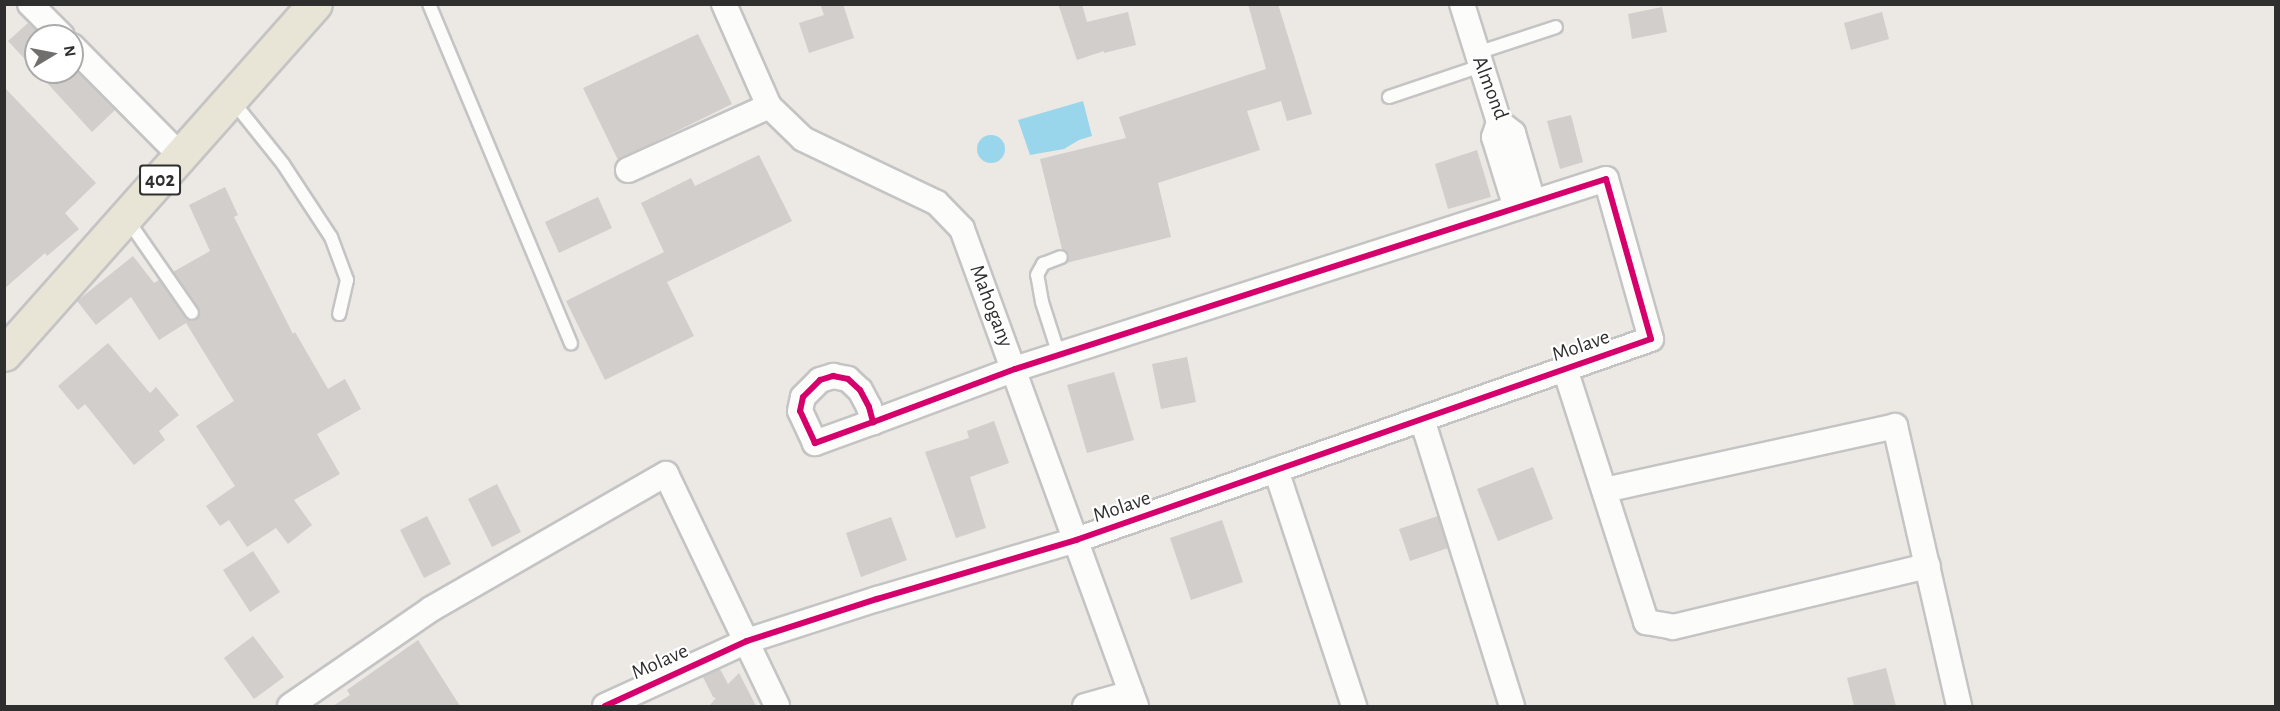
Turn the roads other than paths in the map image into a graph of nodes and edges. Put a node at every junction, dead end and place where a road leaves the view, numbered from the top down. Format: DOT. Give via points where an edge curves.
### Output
graph roads {
  1 [pos="30,4"];
  2 [pos="429,4"];
  3 [pos="724,4"];
  4 [pos="1462,4"];
  5 [pos="313,5"];
  6 [pos="50,24"];
  7 [pos="1556,27"];
  8 [pos="84,58"];
  9 [pos="1479,59"];
  10 [pos="1389,97"];
  11 [pos="231,98"];
  12 [pos="769,106"];
  13 [pos="181,156"];
  14 [pos="628,170"];
  15 [pos="1524,205"];
  16 [pos="127,219"];
  17 [pos="1061,257"];
  18 [pos="192,313"];
  19 [pos="339,314"];
  20 [pos="571,344"];
  21 [pos="4,354"];
  22 [pos="1059,355"];
  23 [pos="1015,369"];
  24 [pos="1565,369"];
  25 [pos="1422,419"];
  26 [pos="873,422"];
  27 [pos="1276,470"];
  28 [pos="1605,490"];
  29 [pos="1076,540"];
  30 [pos="1928,566"];
  31 [pos="747,641"];
  32 [pos="1133,700"];
  33 [pos="290,706"];
  34 [pos="605,706"];
  35 [pos="777,706"];
  36 [pos="1085,706"];
  37 [pos="1354,706"];
  38 [pos="1512,706"];
  39 [pos="1959,706"];
  1 -- 6 [label="street"];
  2 -- 20 [label="lane"];
  3 -- 12 [label="street, Mahogany"];
  4 -- 9 [label="street, Almond"];
  5 -- 11 [label="main road, 402"];
  7 -- 9 [label="lane"];
  8 -- 13 [label="street"];
  9 -- 10 [label="lane"];
  9 -- 15 [label="street, Almond" via="1499,122 1494,137"];
  11 -- 13 [label="main road, 402"];
  11 -- 19 [label="lane" via="283,164 331,237 347,280"];
  12 -- 14 [label="street"];
  12 -- 23 [label="street, Mahogany" via="803,139 937,203 962,230"];
  13 -- 16 [label="main road, 402"];
  15 -- 22 [label="street"];
  15 -- 24 [label="street, Molave" via="1606,179 1651,339"];
  16 -- 18 [label="lane"];
  16 -- 21 [label="main road, 402"];
  17 -- 22 [label="lane" via="1043,264 1037,275"];
  22 -- 23 [label="street"];
  23 -- 26 [label="street"];
  23 -- 29 [label="street, Mahogany"];
  24 -- 25 [label="street, Molave"];
  24 -- 28 [label="street"];
  25 -- 27 [label="street, Molave"];
  25 -- 38 [label="street"];
  27 -- 29 [label="street, Molave"];
  27 -- 37 [label="street"];
  28 -- 30 [label="street" via="1646,622 1673,627"];
  28 -- 30 [label="street" via="1895,426"];
  29 -- 31 [label="street, Molave"];
  29 -- 32 [label="street, Mahogany"];
  30 -- 39 [label="street"];
  31 -- 33 [label="street" via="666,474 431,609"];
  31 -- 34 [label="street, Molave"];
  31 -- 35 [label="street"];
  32 -- 36 [label="street"];
}
